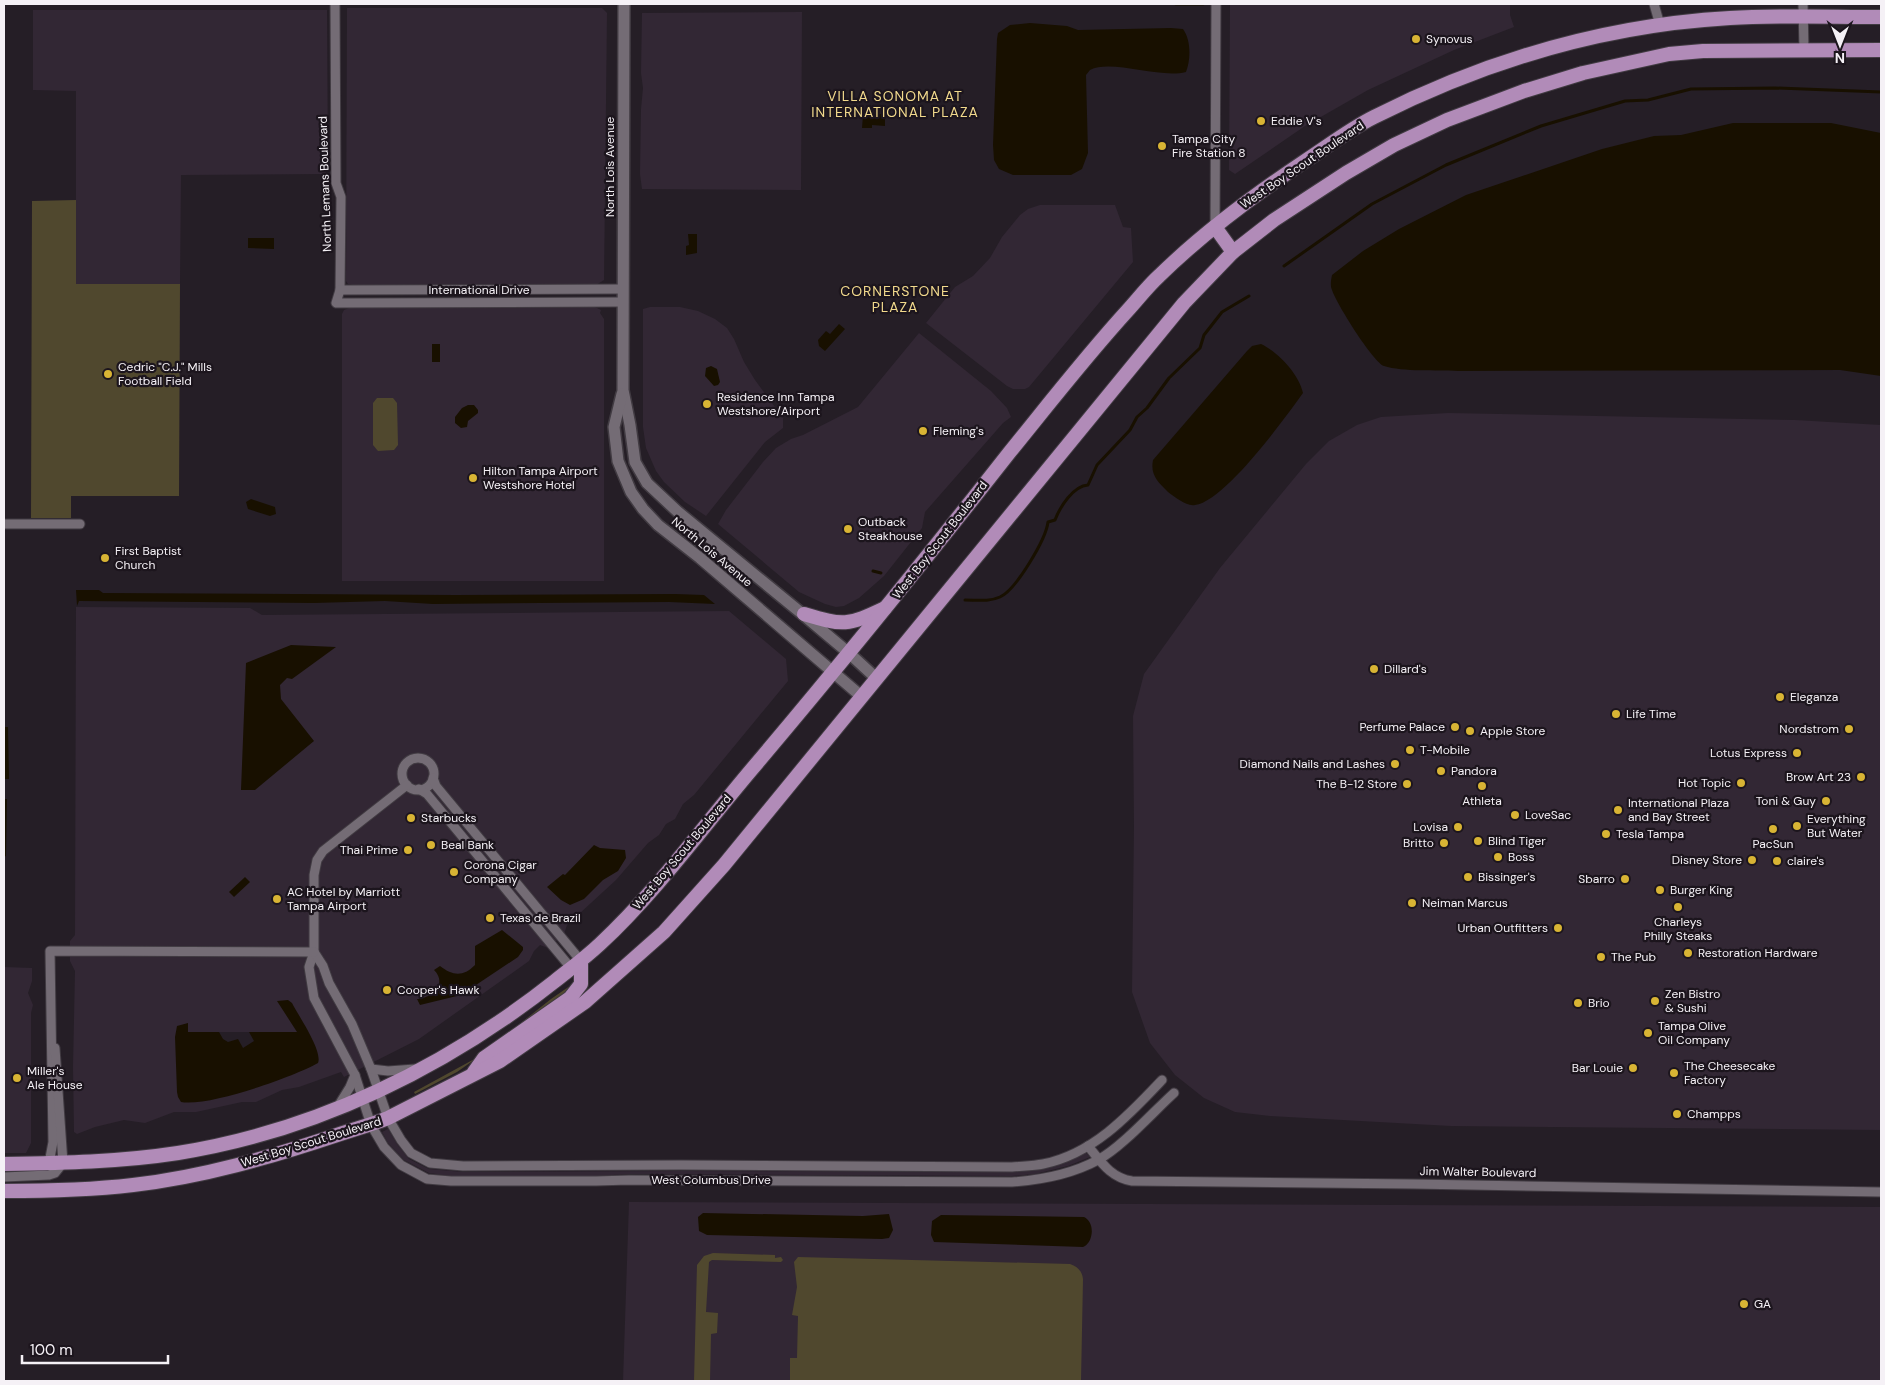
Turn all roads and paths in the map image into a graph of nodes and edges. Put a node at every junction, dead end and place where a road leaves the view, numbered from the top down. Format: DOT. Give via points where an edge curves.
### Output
graph roads {
  1 [pos="335,4"];
  2 [pos="624,4"];
  3 [pos="1216,4"];
  4 [pos="1654,4"];
  5 [pos="1804,10"];
  6 [pos="1881,17"];
  7 [pos="1660,26"];
  8 [pos="1804,50"];
  9 [pos="1881,50"];
  10 [pos="1215,227"];
  11 [pos="1233,252"];
  12 [pos="340,290"];
  13 [pos="414,290"];
  14 [pos="544,290"];
  15 [pos="623,290"];
  16 [pos="544,302"];
  17 [pos="623,302"];
  18 [pos="336,303"];
  19 [pos="414,303"];
  20 [pos="623,390"];
  21 [pos="4,524"];
  22 [pos="80,524"];
  23 [pos="888,606"];
  24 [pos="804,614"];
  25 [pos="850,654"];
  26 [pos="834,673"];
  27 [pos="876,678"];
  28 [pos="861,696"];
  29 [pos="433,778"];
  30 [pos="407,785"];
  31 [pos="419,789"];
  32 [pos="498,861"];
  33 [pos="494,876"];
  34 [pos="314,952"];
  35 [pos="576,965"];
  36 [pos="52,1026"];
  37 [pos="422,1068"];
  38 [pos="371,1069"];
  39 [pos="355,1076"];
  40 [pos="470,1076"];
  41 [pos="1162,1080"];
  42 [pos="379,1091"];
  43 [pos="1174,1093"];
  44 [pos="362,1099"];
  45 [pos="336,1109"];
  46 [pos="388,1118"];
  47 [pos="371,1125"];
  48 [pos="1088,1146"];
  49 [pos="1099,1159"];
  50 [pos="56,1163"];
  51 [pos="4,1164"];
  52 [pos="4,1177"];
  53 [pos="4,1192"];
  54 [pos="1881,1192"];
  1 -- 12 [label="street, North Lemans Boulevard" via="336,183 341,197"];
  2 -- 15 [label="street, North Lois Avenue"];
  3 -- 10 [label="street"];
  4 -- 7 [label="street"];
  5 -- 6 [label="main road, West Boy Scout Boulevard"];
  5 -- 7 [label="main road, West Boy Scout Boulevard"];
  5 -- 8 [label="street"];
  7 -- 10 [label="main road, West Boy Scout Boulevard" via="1582,39 1511,59 1428,92 1362,124 1267,187"];
  8 -- 9 [label="main road, West Boy Scout Boulevard"];
  8 -- 11 [label="main road, West Boy Scout Boulevard" via="1669,54 1524,90 1394,145 1274,220"];
  10 -- 11 [label="main road"];
  10 -- 23 [label="main road, West Boy Scout Boulevard" via="1159,276 1089,353"];
  11 -- 27 [label="main road, West Boy Scout Boulevard" via="1184,303"];
  12 -- 13 [label="street, International Drive"];
  12 -- 18 [label="street, North Lemans Boulevard"];
  13 -- 14 [label="street, International Drive"];
  13 -- 19 [label="street"];
  14 -- 15 [label="street, International Drive"];
  14 -- 16 [label="street"];
  15 -- 17 [label="street, North Lois Avenue"];
  16 -- 17 [label="street, International Drive"];
  16 -- 19 [label="street, International Drive"];
  17 -- 20 [label="street, North Lois Avenue"];
  18 -- 19 [label="street, International Drive"];
  20 -- 24 [label="street, North Lois Avenue" via="635,462 647,483"];
  20 -- 26 [label="street, North Lois Avenue" via="614,427 618,462 643,510"];
  21 -- 22 [label="street"];
  23 -- 24 [label="main road" via="848,623"];
  23 -- 25 [label="main road, West Boy Scout Boulevard"];
  24 -- 25 [label="street, North Lois Avenue"];
  25 -- 26 [label="main road, West Boy Scout Boulevard"];
  25 -- 27 [label="street, North Lois Avenue"];
  26 -- 28 [label="street, North Lois Avenue"];
  26 -- 35 [label="main road, West Boy Scout Boulevard" via="640,905"];
  27 -- 28 [label="main road, West Boy Scout Boulevard"];
  28 -- 40 [label="main road, West Boy Scout Boulevard" via="724,865 664,932 585,1002 500,1061"];
  29 -- 30 [label="street" via="429,763 414,758 403,769"];
  29 -- 31 [label="street" via="428,786"];
  29 -- 32 [label="street" via="436,786"];
  30 -- 31 [label="street"];
  30 -- 34 [label="street, West Columbus Drive" via="317,860 314,875"];
  31 -- 33 [label="street" via="427,794"];
  32 -- 33 [label="street"];
  32 -- 35 [label="street"];
  33 -- 35 [label="street"];
  34 -- 36 [label="street" via="50,951"];
  34 -- 38 [label="street, West Columbus Drive" via="352,1024"];
  34 -- 39 [label="street, West Columbus Drive" via="309,967 314,998"];
  35 -- 37 [label="main road, West Boy Scout Boulevard" via="519,1010"];
  35 -- 40 [label="main road" via="581,984 570,998 484,1058"];
  36 -- 50 [label="street" via="50,1064"];
  36 -- 50 [label="street" via="58,1066"];
  37 -- 38 [label="street"];
  37 -- 42 [label="main road, West Boy Scout Boulevard"];
  38 -- 42 [label="street, West Columbus Drive"];
  39 -- 44 [label="street, West Columbus Drive"];
  39 -- 45 [label="street"];
  40 -- 46 [label="main road, West Boy Scout Boulevard"];
  41 -- 48 [label="street, West Columbus Drive" via="1129,1114"];
  42 -- 44 [label="main road, West Boy Scout Boulevard"];
  42 -- 46 [label="street, West Columbus Drive"];
  43 -- 49 [label="street, West Columbus Drive"];
  44 -- 45 [label="main road, West Boy Scout Boulevard"];
  44 -- 47 [label="street, West Columbus Drive"];
  45 -- 50 [label="main road, West Boy Scout Boulevard" via="270,1131 183,1152"];
  46 -- 47 [label="main road, West Boy Scout Boulevard"];
  46 -- 48 [label="street, West Columbus Drive" via="411,1153 430,1163 463,1166 1012,1167 1044,1164"];
  47 -- 49 [label="street, West Columbus Drive" via="384,1147 401,1165 427,1179 451,1181 1012,1182 1036,1180"];
  47 -- 53 [label="main road, West Boy Scout Boulevard" via="296,1150 194,1175 134,1185"];
  48 -- 49 [label="street, Jim Walter Boulevard"];
  49 -- 54 [label="street, Jim Walter Boulevard" via="1120,1179 1132,1181"];
  50 -- 51 [label="main road"];
  50 -- 52 [label="street" via="55,1173 49,1175"];
}
